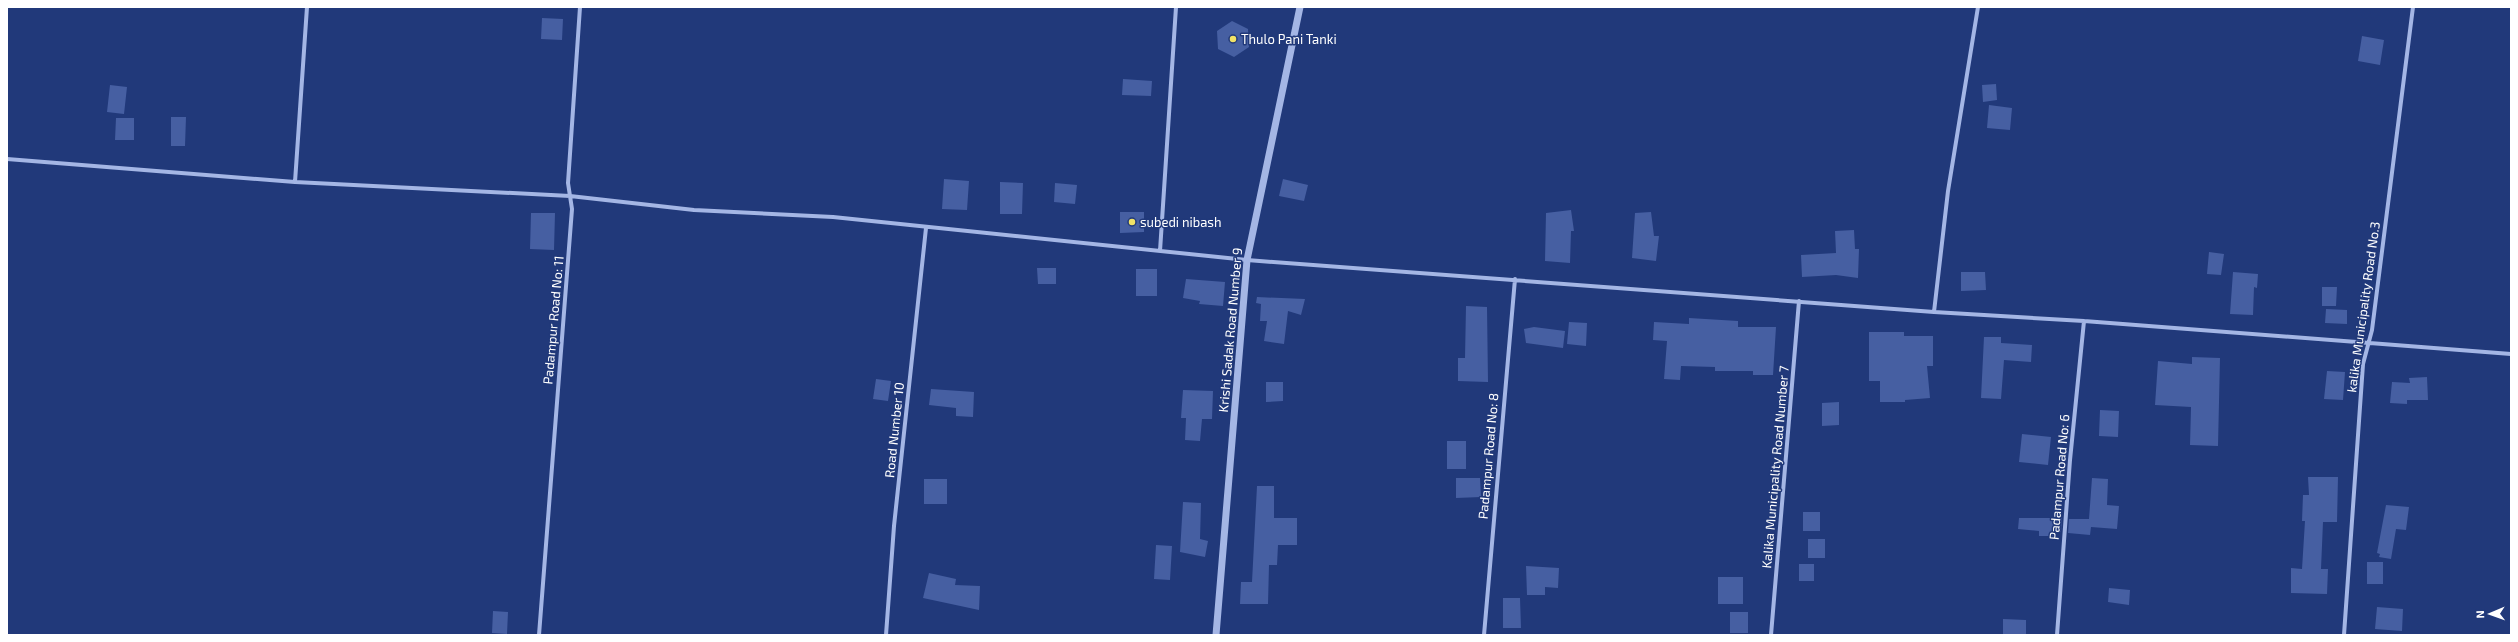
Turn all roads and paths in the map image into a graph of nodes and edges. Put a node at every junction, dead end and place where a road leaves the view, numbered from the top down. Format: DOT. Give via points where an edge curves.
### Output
graph roads {
  1 [pos="307,7"];
  2 [pos="580,7"];
  3 [pos="1176,7"];
  4 [pos="1300,7"];
  5 [pos="1978,7"];
  6 [pos="2413,7"];
  7 [pos="7,159"];
  8 [pos="296,182"];
  9 [pos="570,196"];
  10 [pos="926,228"];
  11 [pos="1160,251"];
  12 [pos="1247,260"];
  13 [pos="1515,279"];
  14 [pos="1799,301"];
  15 [pos="1934,312"];
  16 [pos="2084,321"];
  17 [pos="2368,344"];
  18 [pos="2511,354"];
  19 [pos="539,635"];
  20 [pos="886,635"];
  21 [pos="1216,635"];
  22 [pos="1484,635"];
  23 [pos="1771,635"];
  24 [pos="2057,635"];
  25 [pos="2344,635"];
  1 -- 8 [label="street"];
  2 -- 9 [label="street, Padampur Road No: 11" via="568,183"];
  3 -- 11 [label="street"];
  4 -- 12 [label="street, Krishi Sadak Road Number 9"];
  5 -- 15 [label="street" via="1948,191"];
  6 -- 17 [label="street, kalika Municipality Road No.3"];
  7 -- 8 [label="street"];
  8 -- 9 [label="street"];
  9 -- 10 [label="street" via="694,210 833,217"];
  9 -- 19 [label="street, Padampur Road No: 11" via="572,209"];
  10 -- 11 [label="street"];
  10 -- 20 [label="street, Road Number 10" via="894,526"];
  11 -- 12 [label="street"];
  12 -- 13 [label="street"];
  12 -- 21 [label="street, Krishi Sadak Road Number 9"];
  13 -- 14 [label="street"];
  13 -- 22 [label="street, Padampur Road No: 8"];
  14 -- 15 [label="street"];
  14 -- 23 [label="street, Kalika Municipality Road Number 7"];
  15 -- 16 [label="street"];
  16 -- 17 [label="street"];
  16 -- 24 [label="street, Padampur Road No: 6" via="2070,460"];
  17 -- 18 [label="street"];
  17 -- 25 [label="street, kalika Municipality Road No.3" via="2363,364"];
}
